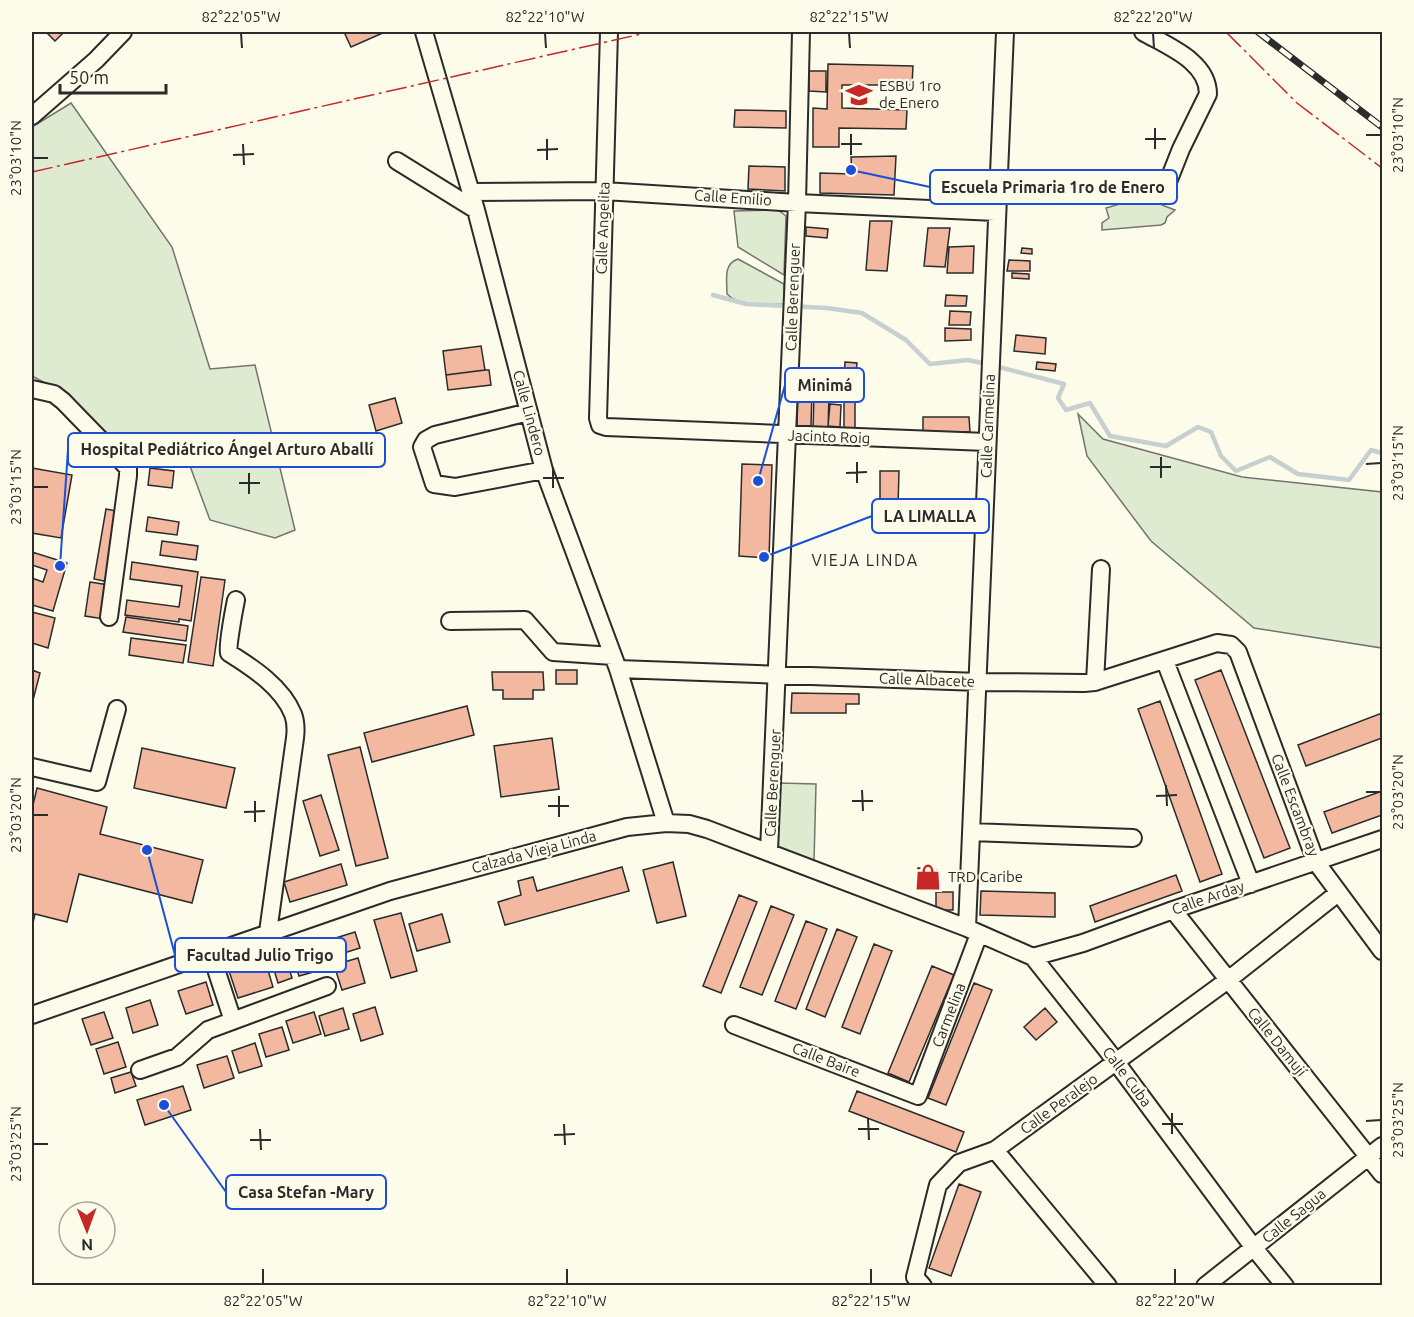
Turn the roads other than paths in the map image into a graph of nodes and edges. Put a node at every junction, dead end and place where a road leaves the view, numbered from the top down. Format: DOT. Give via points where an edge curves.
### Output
graph roads {
  1 [pos="123,32"];
  2 [pos="424,32"];
  3 [pos="609,32"];
  4 [pos="801,32"];
  5 [pos="1005,32"];
  6 [pos="1143,32"];
  7 [pos="32,116"];
  8 [pos="397,160"];
  9 [pos="1166,187"];
  10 [pos="604,191"];
  11 [pos="471,192"];
  12 [pos="797,203"];
  13 [pos="476,210"];
  14 [pos="996,212"];
  15 [pos="32,389"];
  16 [pos="529,412"];
  17 [pos="600,425"];
  18 [pos="788,435"];
  19 [pos="987,442"];
  20 [pos="544,470"];
  21 [pos="1101,570"];
  22 [pos="236,600"];
  23 [pos="109,617"];
  24 [pos="450,621"];
  25 [pos="1231,645"];
  26 [pos="1166,661"];
  27 [pos="615,662"];
  28 [pos="778,674"];
  29 [pos="979,682"];
  30 [pos="1095,682"];
  31 [pos="117,709"];
  32 [pos="32,767"];
  33 [pos="666,823"];
  34 [pos="972,832"];
  35 [pos="1133,838"];
  36 [pos="1383,839"];
  37 [pos="769,851"];
  38 [pos="1316,862"];
  39 [pos="1251,884"];
  40 [pos="1338,893"];
  41 [pos="1173,910"];
  42 [pos="973,931"];
  43 [pos="268,932"];
  44 [pos="210,951"];
  45 [pos="1383,951"];
  46 [pos="1033,957"];
  47 [pos="1228,981"];
  48 [pos="327,986"];
  49 [pos="32,1015"];
  50 [pos="233,1021"];
  51 [pos="734,1025"];
  52 [pos="1116,1062"];
  53 [pos="140,1070"];
  54 [pos="918,1096"];
  55 [pos="1383,1146"];
  56 [pos="995,1150"];
  57 [pos="1369,1156"];
  58 [pos="1383,1174"];
  59 [pos="1254,1248"];
  60 [pos="919,1281"];
  61 [pos="1108,1286"];
  62 [pos="1205,1286"];
  63 [pos="1285,1286"];
  1 -- 7 [label="street"];
  2 -- 11 [label="street, Calle Lindero"];
  3 -- 10 [label="street, Calle Angelita"];
  4 -- 12 [label="street, Calle Berenguer"];
  5 -- 14 [label="street, Calle Carmelina"];
  6 -- 9 [label="street" via="1194,63 1208,84 1208,94"];
  8 -- 13 [label="street"];
  10 -- 11 [label="street, Calle Emilio"];
  10 -- 12 [label="street, Calle Emilio"];
  10 -- 17 [label="street, Calle Angelita"];
  11 -- 13 [label="street, Calle Lindero"];
  12 -- 14 [label="street, Calle Emilio"];
  12 -- 18 [label="street, Calle Berenguer"];
  13 -- 16 [label="street, Calle Lindero"];
  14 -- 19 [label="street, Calle Carmelina"];
  15 -- 23 [label="street" via="54,394 63,401 128,468"];
  16 -- 20 [label="street, Calle Lindero"];
  16 -- 20 [label="street" via="435,435 422,447 434,484 443,487"];
  17 -- 18 [label="street, Jacinto Roig"];
  18 -- 19 [label="street, Jacinto Roig"];
  18 -- 28 [label="street, Calle Berenguer"];
  19 -- 29 [label="street, Calle Carmelina"];
  20 -- 27 [label="street, Calle Lindero"];
  21 -- 30 [label="street"];
  22 -- 43 [label="street" via="229,653 273,687 296,723"];
  24 -- 27 [label="street, Calle Albacete" via="525,620 553,652"];
  25 -- 26 [label="street, Calle Albacete" via="1210,645"];
  25 -- 38 [label="street, Calle Escambray" via="1238,652"];
  26 -- 30 [label="street, Calle Albacete"];
  26 -- 39 [label="street"];
  27 -- 28 [label="street, Calle Albacete"];
  27 -- 33 [label="street, Calle Lindero"];
  28 -- 29 [label="street, Calle Albacete"];
  28 -- 37 [label="street, Calle Berenguer"];
  29 -- 30 [label="street, Calle Albacete"];
  29 -- 34 [label="street, Calle Carmelina"];
  31 -- 32 [label="street" via="97,782"];
  33 -- 37 [label="street, Calzada Vieja Linda" via="689,824"];
  33 -- 43 [label="street, Calzada Vieja Linda" via="627,827 390,891"];
  34 -- 35 [label="street"];
  34 -- 42 [label="street, Calle Carmelina"];
  36 -- 38 [label="street, Calle Arday"];
  37 -- 42 [label="street, Calzada Vieja Linda"];
  38 -- 39 [label="street, Calle Arday"];
  38 -- 40 [label="street, Calle Escambray"];
  39 -- 41 [label="street, Calle Arday"];
  40 -- 45 [label="street, Calle Escambray"];
  40 -- 47 [label="street, Calle Peralejo"];
  41 -- 46 [label="street, Calle Arday"];
  41 -- 47 [label="street, Calle Damují"];
  42 -- 46 [label="street, Calzada Vieja Linda"];
  42 -- 54 [label="street, Carmelina"];
  43 -- 44 [label="street, Calzada Vieja Linda"];
  44 -- 49 [label="street, Calzada Vieja Linda"];
  44 -- 50 [label="street"];
  46 -- 52 [label="street, Calle Cuba"];
  47 -- 52 [label="street, Calle Peralejo"];
  47 -- 57 [label="street, Calle Damují"];
  48 -- 50 [label="street"];
  50 -- 53 [label="street" via="208,1030 177,1057"];
  51 -- 54 [label="street, Calle Baire"];
  52 -- 56 [label="street, Calle Peralejo"];
  52 -- 59 [label="street, Calle Cuba"];
  55 -- 57 [label="street, Calle Sagua"];
  56 -- 60 [label="street, Calle Peralejo" via="959,1163 938,1185"];
  56 -- 61 [label="street"];
  57 -- 58 [label="street, Calle Damují"];
  57 -- 59 [label="street, Calle Sagua"];
  59 -- 62 [label="street, Calle Sagua"];
  59 -- 63 [label="street, Calle Cuba"];
}
